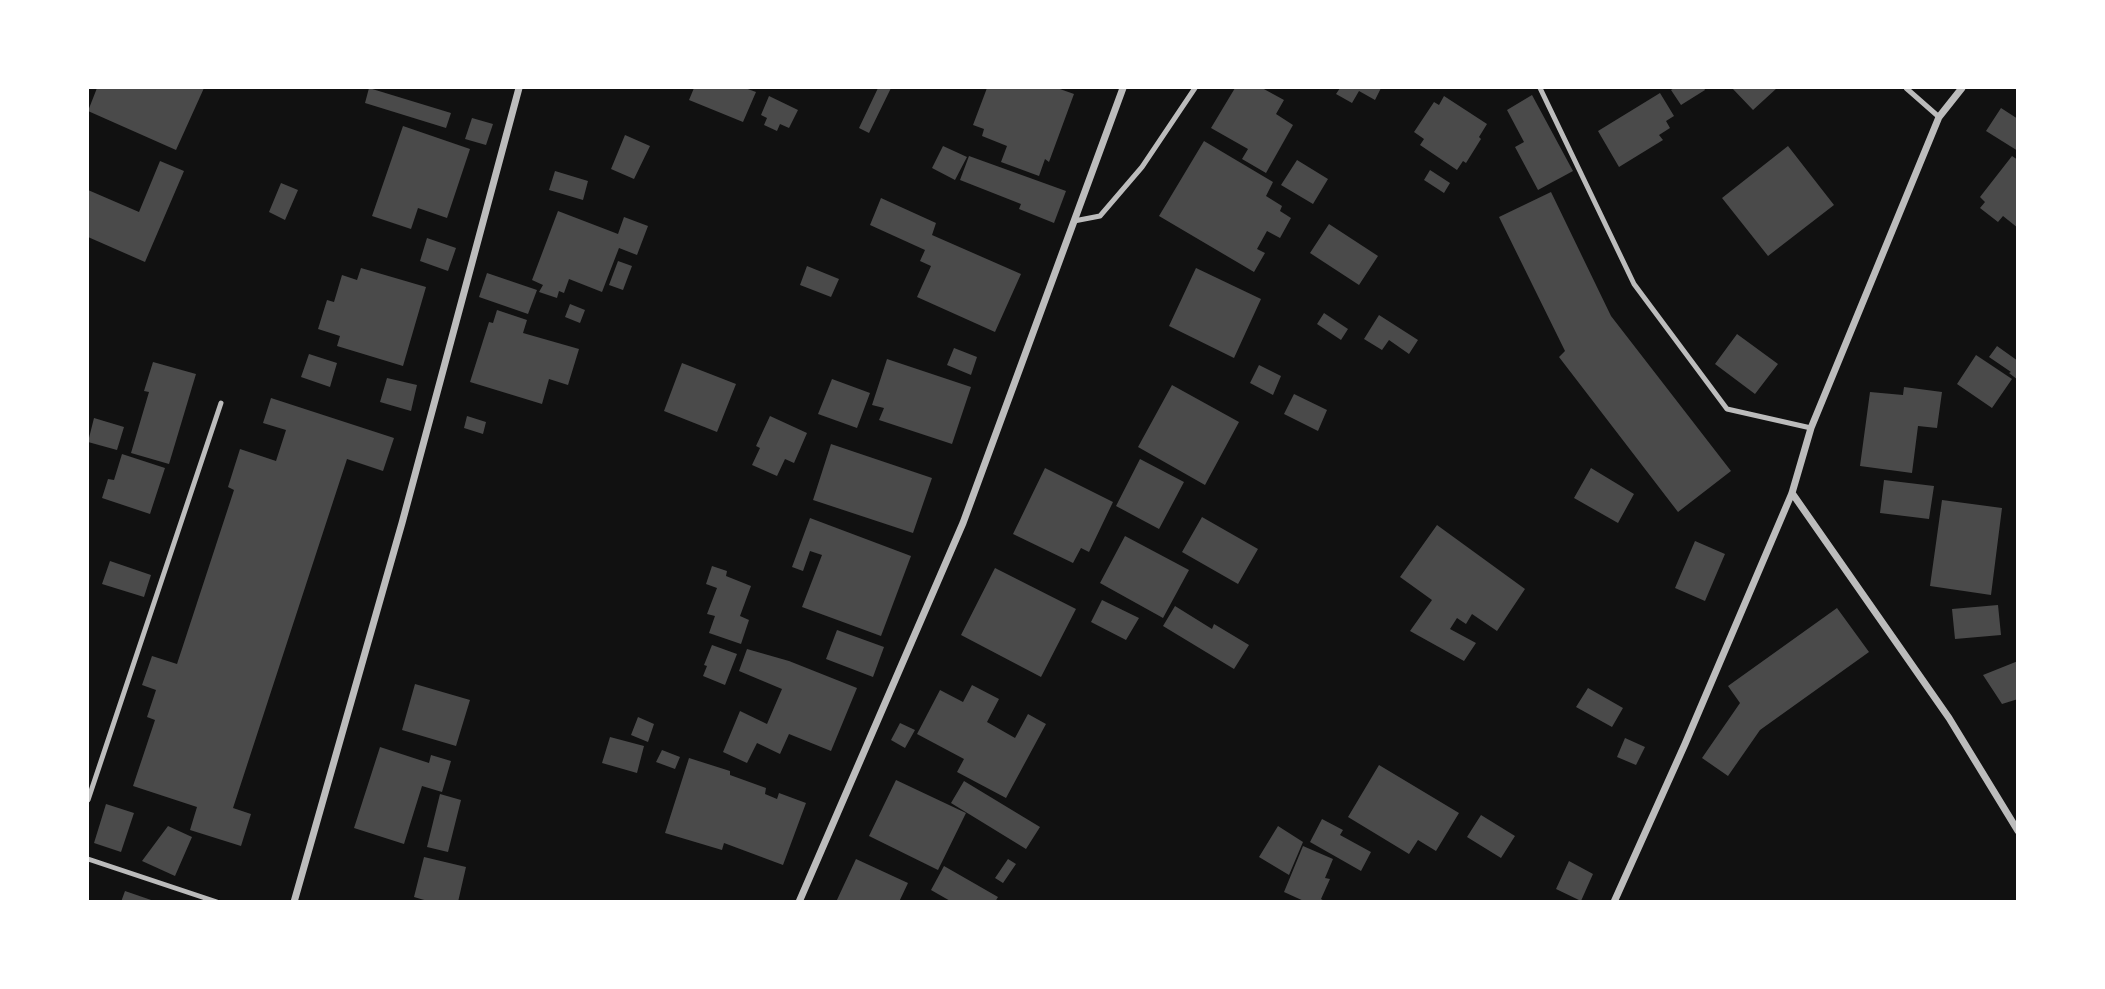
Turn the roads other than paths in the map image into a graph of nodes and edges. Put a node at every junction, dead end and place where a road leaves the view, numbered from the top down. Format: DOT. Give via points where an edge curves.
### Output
graph roads {
  1 [pos="519,88"];
  2 [pos="1123,88"];
  3 [pos="1195,88"];
  4 [pos="1539,88"];
  5 [pos="1906,88"];
  6 [pos="1962,88"];
  7 [pos="1939,117"];
  8 [pos="1074,221"];
  9 [pos="221,403"];
  10 [pos="1811,428"];
  11 [pos="1792,493"];
  12 [pos="88,800"];
  13 [pos="2018,831"];
  14 [pos="88,859"];
  15 [pos="217,901"];
  16 [pos="294,901"];
  17 [pos="799,901"];
  18 [pos="1614,901"];
  1 -- 16 [label="street"];
  2 -- 8 [label="street"];
  3 -- 8 [label="lane" via="1142,167 1100,216"];
  4 -- 10 [label="lane" via="1634,284 1727,409"];
  5 -- 7 [label="lane"];
  6 -- 7 [label="street"];
  7 -- 10 [label="street"];
  8 -- 17 [label="street" via="963,523"];
  9 -- 12 [label="lane"];
  10 -- 11 [label="street"];
  11 -- 13 [label="street" via="1949,718"];
  11 -- 18 [label="street"];
  14 -- 15 [label="lane"];
}
